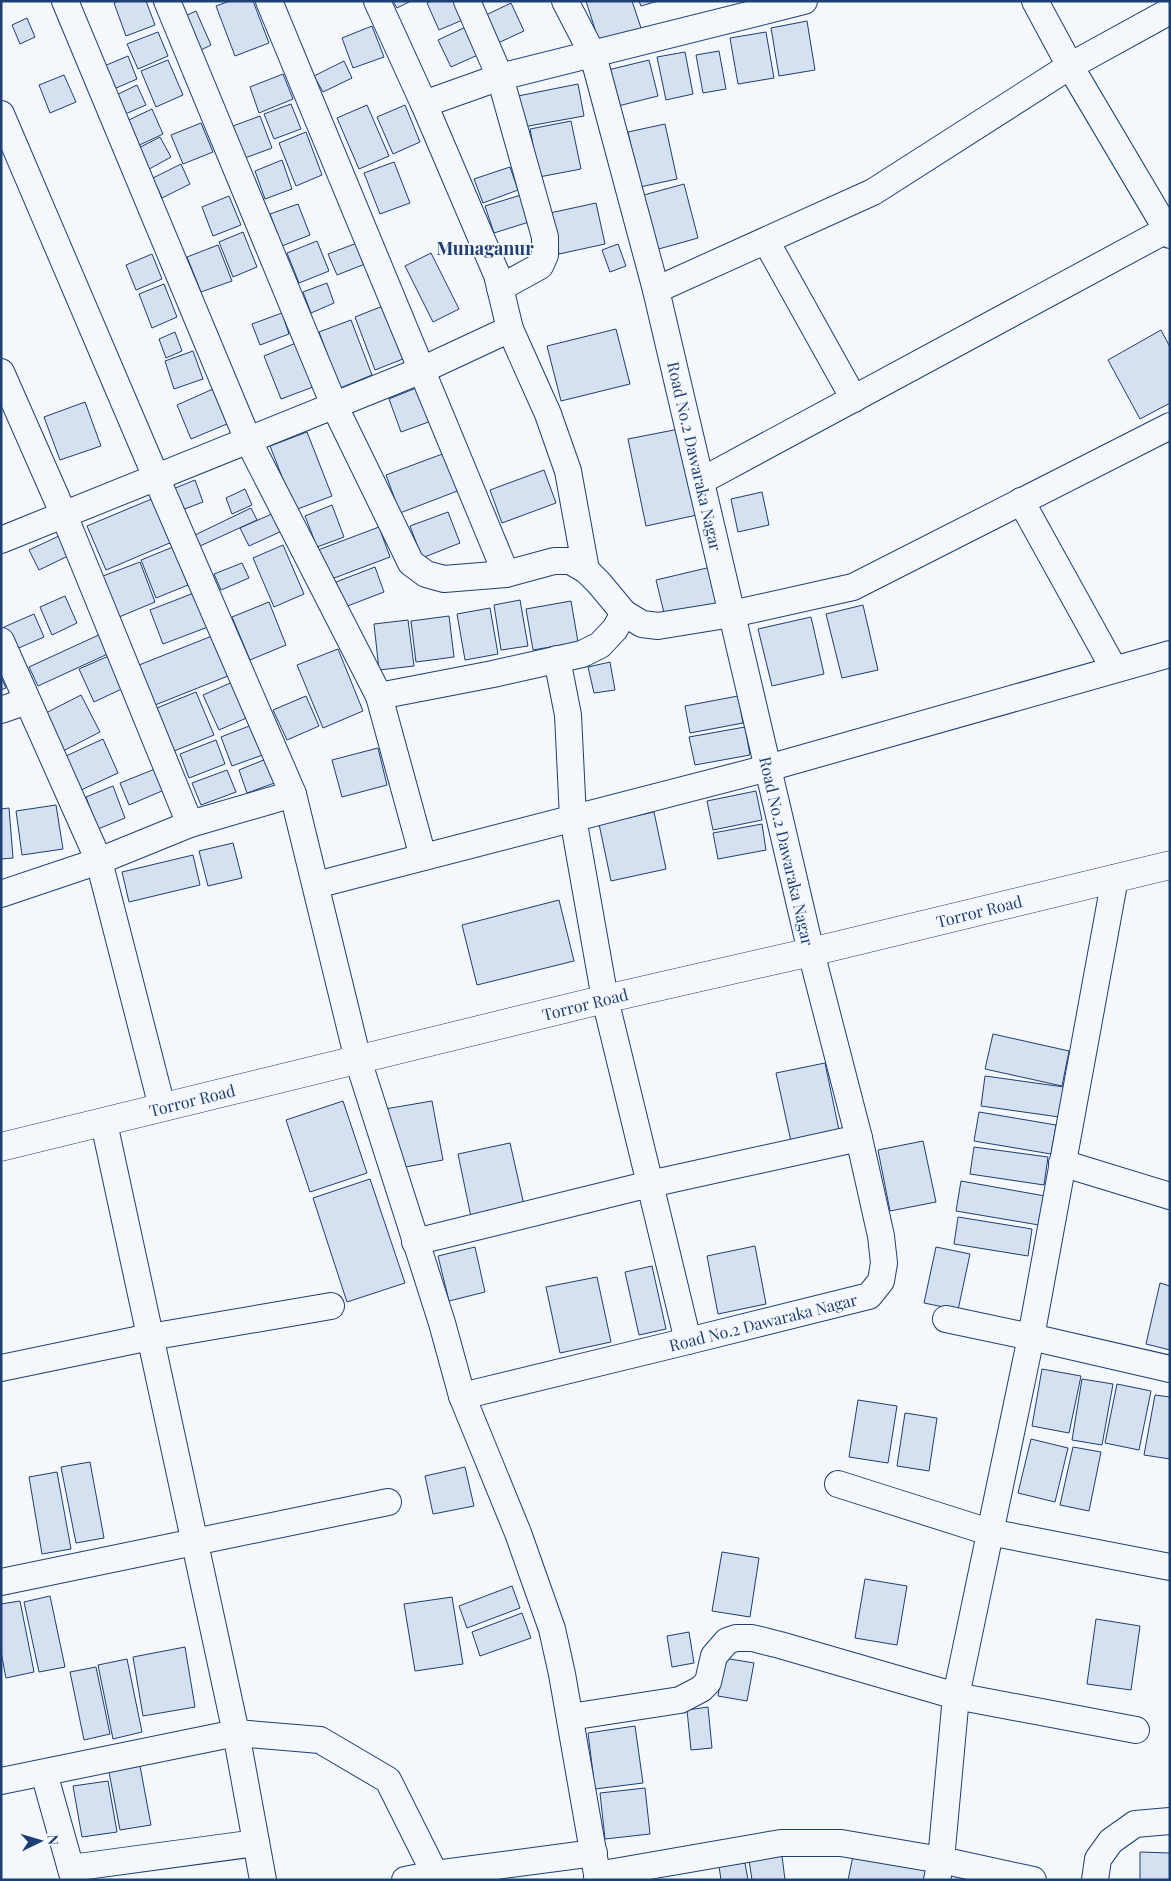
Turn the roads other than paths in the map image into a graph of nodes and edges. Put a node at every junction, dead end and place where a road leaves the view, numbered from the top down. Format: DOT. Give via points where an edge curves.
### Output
graph roads {
  1 [pos="65,1"];
  2 [pos="167,1"];
  3 [pos="269,1"];
  4 [pos="377,1"];
  5 [pos="467,1"];
  6 [pos="565,1"];
  7 [pos="804,1"];
  8 [pos="1035,1"];
  9 [pos="1170,11"];
  10 [pos="593,55"];
  11 [pos="1070,66"];
  12 [pos="500,77"];
  13 [pos="424,104"];
  14 [pos="1,114"];
  15 [pos="1169,231"];
  16 [pos="766,241"];
  17 [pos="500,288"];
  18 [pos="656,290"];
  19 [pos="510,329"];
  20 [pos="422,370"];
  21 [pos="1,372"];
  22 [pos="854,399"];
  23 [pos="334,405"];
  24 [pos="1170,426"];
  25 [pos="248,440"];
  26 [pos="156,478"];
  27 [pos="701,480"];
  28 [pos="1021,501"];
  29 [pos="64,515"];
  30 [pos="1,540"];
  31 [pos="586,570"];
  32 [pos="506,574"];
  33 [pos="624,613"];
  34 [pos="732,614"];
  35 [pos="1,641"];
  36 [pos="1170,654"];
  37 [pos="557,659"];
  38 [pos="1114,669"];
  39 [pos="380,696"];
  40 [pos="26,701"];
  41 [pos="1,710"];
  42 [pos="768,768"];
  43 [pos="293,794"];
  44 [pos="573,818"];
  45 [pos="190,824"];
  46 [pos="423,858"];
  47 [pos="99,861"];
  48 [pos="1170,865"];
  49 [pos="1115,878"];
  50 [pos="316,885"];
  51 [pos="1,894"];
  52 [pos="811,952"];
  53 [pos="605,999"];
  54 [pos="358,1060"];
  55 [pos="162,1107"];
  56 [pos="104,1123"];
  57 [pos="859,1138"];
  58 [pos="1,1147"];
  59 [pos="1062,1163"];
  60 [pos="650,1184"];
  61 [pos="1170,1196"];
  62 [pos="415,1242"];
  63 [pos="331,1306"];
  64 [pos="946,1319"];
  65 [pos="150,1337"];
  66 [pos="1031,1337"];
  67 [pos="688,1342"];
  68 [pos="1,1368"];
  69 [pos="1170,1369"];
  70 [pos="462,1396"];
  71 [pos="838,1484"];
  72 [pos="388,1502"];
  73 [pos="990,1532"];
  74 [pos="195,1541"];
  75 [pos="1170,1567"];
  76 [pos="1,1582"];
  77 [pos="956,1696"];
  78 [pos="570,1717"];
  79 [pos="1136,1730"];
  80 [pos="236,1733"];
  81 [pos="44,1772"];
  82 [pos="1,1781"];
  83 [pos="1170,1821"];
  84 [pos="256,1843"];
  85 [pos="596,1869"];
  86 [pos="939,1870"];
  87 [pos="73,1874"];
  88 [pos="436,1877"];
  89 [pos="263,1880"];
  90 [pos="405,1880"];
  91 [pos="1033,1880"];
  92 [pos="1094,1880"];
  1 -- 25 [label="street"];
  2 -- 23 [label="street"];
  3 -- 20 [label="street"];
  4 -- 13 [label="street"];
  5 -- 12 [label="street"];
  6 -- 10 [label="street, Road No.2 Dawaraka Nagar"];
  7 -- 10 [label="street"];
  8 -- 11 [label="street"];
  9 -- 11 [label="street"];
  10 -- 12 [label="street"];
  10 -- 18 [label="street, Road No.2 Dawaraka Nagar"];
  11 -- 15 [label="street"];
  11 -- 16 [label="street" via="873,192"];
  12 -- 13 [label="street"];
  12 -- 17 [label="street" via="545,237 545,255 540,266"];
  13 -- 17 [label="street"];
  14 -- 26 [label="street"];
  15 -- 22 [label="street"];
  16 -- 18 [label="street"];
  16 -- 22 [label="street"];
  17 -- 19 [label="street"];
  18 -- 27 [label="street, Road No.2 Dawaraka Nagar"];
  19 -- 20 [label="street"];
  19 -- 31 [label="street" via="548,414 568,470"];
  20 -- 23 [label="street"];
  20 -- 32 [label="street"];
  21 -- 29 [label="street"];
  22 -- 27 [label="street"];
  23 -- 25 [label="street"];
  23 -- 32 [label="street" via="411,563 426,574 444,579"];
  24 -- 28 [label="street"];
  25 -- 26 [label="street"];
  25 -- 39 [label="street"];
  26 -- 29 [label="street"];
  26 -- 43 [label="street"];
  27 -- 34 [label="street, Road No.2 Dawaraka Nagar"];
  28 -- 34 [label="street" via="853,587"];
  28 -- 38 [label="street"];
  29 -- 30 [label="street"];
  29 -- 45 [label="street"];
  31 -- 32 [label="street" via="570,561 554,561"];
  31 -- 33 [label="street"];
  33 -- 34 [label="street" via="642,624 658,626"];
  33 -- 37 [label="street" via="615,629 600,644 582,654"];
  34 -- 42 [label="street, Road No.2 Dawaraka Nagar"];
  35 -- 40 [label="street"];
  36 -- 38 [label="street"];
  37 -- 39 [label="street"];
  37 -- 44 [label="street" via="568,715"];
  38 -- 42 [label="street"];
  39 -- 46 [label="street"];
  40 -- 41 [label="street"];
  40 -- 47 [label="street"];
  42 -- 44 [label="street"];
  42 -- 52 [label="street, Road No.2 Dawaraka Nagar"];
  43 -- 45 [label="street"];
  43 -- 50 [label="street"];
  44 -- 46 [label="street"];
  44 -- 53 [label="street"];
  45 -- 47 [label="street"];
  46 -- 50 [label="street"];
  47 -- 51 [label="street"];
  47 -- 55 [label="street"];
  48 -- 49 [label="street, Torror Road"];
  49 -- 52 [label="street, Torror Road"];
  49 -- 59 [label="street"];
  50 -- 54 [label="street"];
  52 -- 53 [label="street, Torror Road"];
  52 -- 57 [label="street, Road No.2 Dawaraka Nagar"];
  53 -- 54 [label="street, Torror Road"];
  53 -- 60 [label="street"];
  54 -- 55 [label="street, Torror Road"];
  54 -- 62 [label="street"];
  55 -- 56 [label="street, Torror Road"];
  56 -- 58 [label="street, Torror Road"];
  56 -- 65 [label="street"];
  57 -- 60 [label="street"];
  57 -- 67 [label="street, Road No.2 Dawaraka Nagar" via="884,1263 881,1281 869,1296"];
  59 -- 61 [label="street"];
  59 -- 66 [label="street"];
  60 -- 62 [label="street"];
  60 -- 67 [label="street"];
  62 -- 70 [label="street"];
  63 -- 65 [label="street"];
  64 -- 66 [label="street"];
  65 -- 68 [label="street"];
  65 -- 74 [label="street"];
  66 -- 69 [label="street"];
  66 -- 73 [label="street"];
  67 -- 70 [label="street, Road No.2 Dawaraka Nagar"];
  70 -- 78 [label="street" via="518,1533 552,1629"];
  71 -- 73 [label="street"];
  72 -- 74 [label="street"];
  73 -- 75 [label="street"];
  73 -- 77 [label="street"];
  74 -- 76 [label="street"];
  74 -- 80 [label="street"];
  77 -- 78 [label="street" via="780,1645 752,1638 736,1638 727,1641 714,1656 708,1682 680,1700"];
  77 -- 79 [label="street"];
  77 -- 86 [label="street"];
  78 -- 85 [label="street"];
  80 -- 81 [label="street"];
  80 -- 84 [label="street"];
  80 -- 88 [label="street" via="320,1740 388,1780"];
  81 -- 82 [label="street"];
  81 -- 87 [label="street"];
  83 -- 92 [label="street" via="1135,1824 1111,1841 1098,1859"];
  84 -- 87 [label="street"];
  84 -- 89 [label="street"];
  85 -- 86 [label="street" via="781,1843 841,1843"];
  85 -- 88 [label="street"];
  86 -- 91 [label="street"];
  88 -- 90 [label="street"];
}
